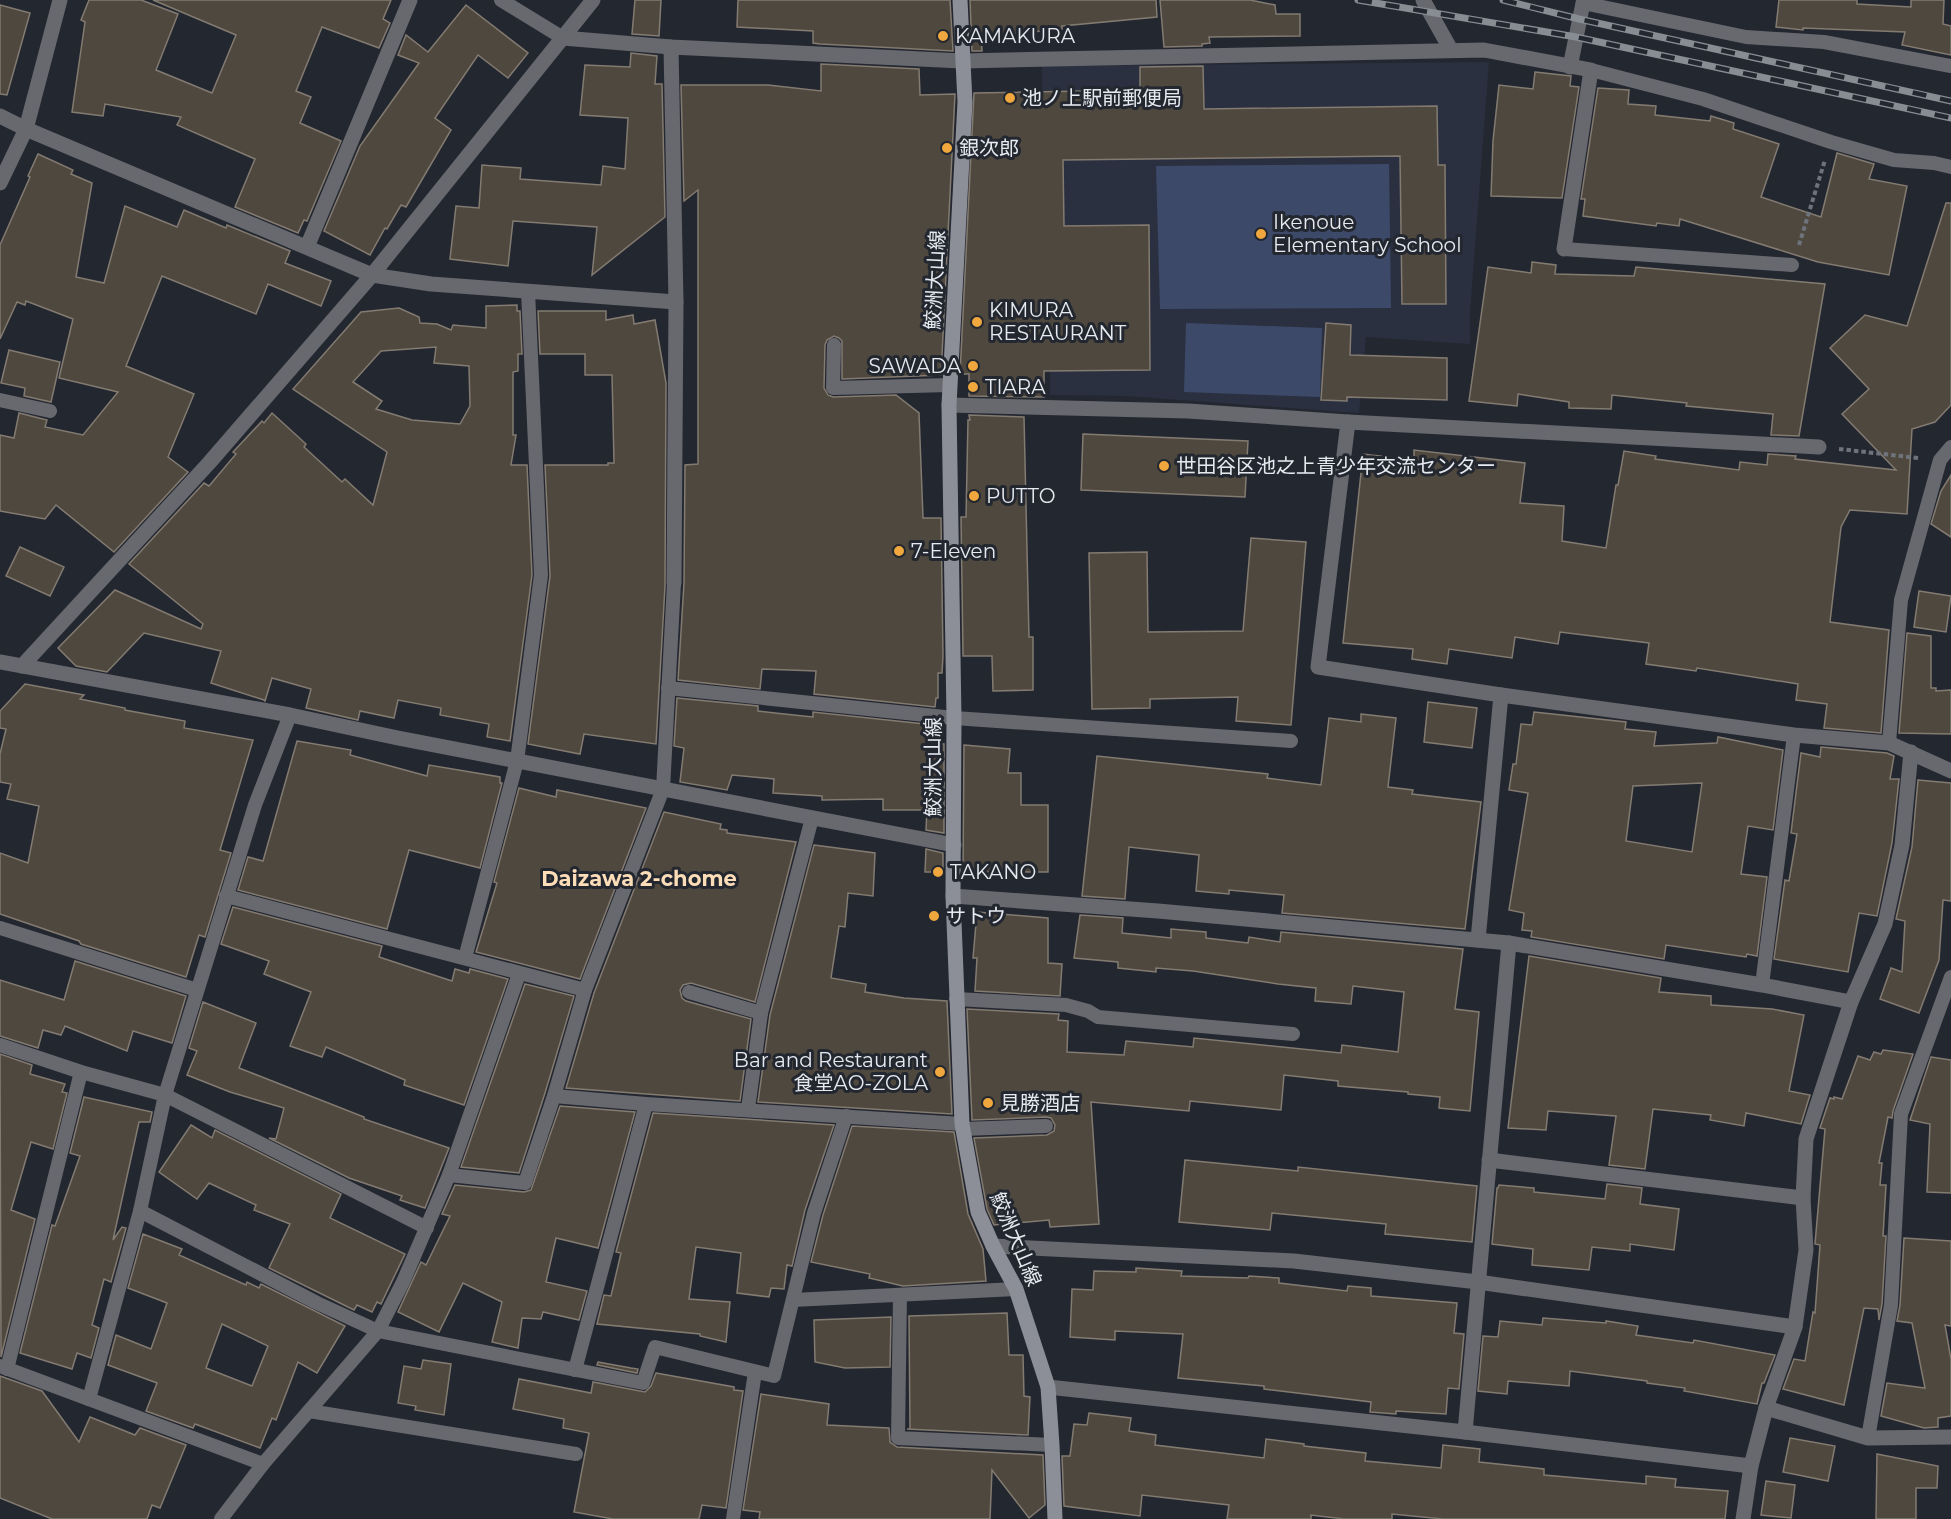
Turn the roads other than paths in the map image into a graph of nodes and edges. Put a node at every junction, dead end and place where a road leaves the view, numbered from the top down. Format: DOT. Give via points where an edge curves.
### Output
graph roads {
  1 [pos="60,0"];
  2 [pos="410,0"];
  3 [pos="501,0"];
  4 [pos="593,0"];
  5 [pos="960,0"];
  6 [pos="1423,0"];
  7 [pos="1583,2"];
  8 [pos="563,38"];
  9 [pos="671,47"];
  10 [pos="1451,50"];
  11 [pos="962,61"];
  12 [pos="1951,66"];
  13 [pos="1570,67"];
  14 [pos="1591,70"];
  15 [pos="0,116"];
  16 [pos="26,129"];
  17 [pos="1951,167"];
  18 [pos="0,183"];
  19 [pos="307,247"];
  20 [pos="1564,249"];
  21 [pos="1792,266"];
  22 [pos="372,275"];
  23 [pos="528,291"];
  24 [pos="676,302"];
  25 [pos="834,345"];
  26 [pos="950,385"];
  27 [pos="0,400"];
  28 [pos="949,405"];
  29 [pos="50,411"];
  30 [pos="1348,422"];
  31 [pos="1819,447"];
  32 [pos="1951,447"];
  33 [pos="674,584"];
  34 [pos="0,663"];
  35 [pos="22,666"];
  36 [pos="668,688"];
  37 [pos="1501,695"];
  38 [pos="290,715"];
  39 [pos="954,718"];
  40 [pos="1794,735"];
  41 [pos="1291,741"];
  42 [pos="1889,743"];
  43 [pos="1911,752"];
  44 [pos="517,761"];
  45 [pos="1951,771"];
  46 [pos="663,789"];
  47 [pos="812,818"];
  48 [pos="954,845"];
  49 [pos="226,896"];
  50 [pos="953,896"];
  51 [pos="0,928"];
  52 [pos="1478,940"];
  53 [pos="1509,943"];
  54 [pos="465,958"];
  55 [pos="519,974"];
  56 [pos="1951,977"];
  57 [pos="1762,985"];
  58 [pos="197,990"];
  59 [pos="585,990"];
  60 [pos="689,992"];
  61 [pos="956,999"];
  62 [pos="1851,1002"];
  63 [pos="761,1013"];
  64 [pos="1293,1034"];
  65 [pos="0,1045"];
  66 [pos="81,1072"];
  67 [pos="165,1095"];
  68 [pos="554,1096"];
  69 [pos="646,1104"];
  70 [pos="748,1109"];
  71 [pos="846,1116"];
  72 [pos="1046,1126"];
  73 [pos="963,1127"];
  74 [pos="1489,1160"];
  75 [pos="449,1175"];
  76 [pos="1803,1198"];
  77 [pos="140,1210"];
  78 [pos="427,1228"];
  79 [pos="993,1246"];
  80 [pos="1478,1282"];
  81 [pos="1016,1289"];
  82 [pos="900,1295"];
  83 [pos="793,1300"];
  84 [pos="1796,1327"];
  85 [pos="378,1331"];
  86 [pos="3,1368"];
  87 [pos="575,1370"];
  88 [pos="755,1372"];
  89 [pos="1048,1387"];
  90 [pos="89,1399"];
  91 [pos="1766,1408"];
  92 [pos="309,1411"];
  93 [pos="1465,1432"];
  94 [pos="1951,1437"];
  95 [pos="1868,1438"];
  96 [pos="1052,1445"];
  97 [pos="576,1454"];
  98 [pos="263,1464"];
  99 [pos="1751,1466"];
  100 [pos="221,1519"];
  101 [pos="733,1519"];
  102 [pos="1055,1519"];
  103 [pos="1743,1519"];
  1 -- 16 [label="street"];
  2 -- 19 [label="street"];
  3 -- 8 [label="lane"];
  4 -- 8 [label="street"];
  5 -- 11 [label="main road, 鮫洲大山線"];
  6 -- 10 [label="street"];
  7 -- 12 [label="lane" via="1746,37 1824,42"];
  7 -- 13 [label="street"];
  8 -- 9 [label="street"];
  8 -- 22 [label="street"];
  9 -- 11 [label="street"];
  9 -- 24 [label="street"];
  10 -- 11 [label="street"];
  10 -- 13 [label="street" via="1484,50"];
  11 -- 26 [label="main road, 鮫洲大山線" via="965,102"];
  13 -- 14 [label="street"];
  14 -- 17 [label="lane" via="1703,99 1894,160"];
  14 -- 20 [label="street"];
  15 -- 16 [label="street"];
  16 -- 18 [label="street"];
  16 -- 19 [label="street"];
  19 -- 22 [label="street"];
  20 -- 21 [label="lane"];
  22 -- 23 [label="street"];
  22 -- 35 [label="street" via="209,463"];
  23 -- 24 [label="street"];
  23 -- 44 [label="lane" via="541,575"];
  24 -- 33 [label="street"];
  25 -- 26 [label="lane" via="833,388"];
  26 -- 28 [label="main road, 鮫洲大山線"];
  27 -- 29 [label="lane"];
  28 -- 30 [label="street" via="1188,411"];
  28 -- 39 [label="main road, 鮫洲大山線"];
  30 -- 31 [label="street"];
  30 -- 37 [label="street" via="1318,667"];
  32 -- 42 [label="lane" via="1940,460 1901,600"];
  33 -- 36 [label="lane"];
  34 -- 35 [label="street"];
  35 -- 38 [label="street"];
  36 -- 39 [label="lane"];
  36 -- 46 [label="lane"];
  37 -- 40 [label="street"];
  37 -- 52 [label="street"];
  38 -- 44 [label="street"];
  38 -- 49 [label="lane"];
  39 -- 41 [label="lane"];
  39 -- 48 [label="main road, 鮫洲大山線"];
  40 -- 42 [label="street"];
  40 -- 57 [label="lane"];
  42 -- 43 [label="street"];
  43 -- 45 [label="street"];
  43 -- 62 [label="street" via="1902,845 1885,924"];
  44 -- 46 [label="street"];
  44 -- 54 [label="lane"];
  46 -- 47 [label="street"];
  46 -- 59 [label="lane"];
  47 -- 48 [label="street"];
  47 -- 63 [label="lane"];
  48 -- 50 [label="main road, 鮫洲大山線"];
  49 -- 54 [label="lane"];
  49 -- 58 [label="lane"];
  50 -- 52 [label="street"];
  50 -- 61 [label="main road, 鮫洲大山線"];
  51 -- 58 [label="lane"];
  52 -- 53 [label="street"];
  53 -- 57 [label="street"];
  53 -- 74 [label="street"];
  54 -- 55 [label="lane"];
  55 -- 59 [label="lane"];
  55 -- 75 [label="lane"];
  56 -- 95 [label="lane" via="1901,1114 1892,1305"];
  57 -- 62 [label="street"];
  58 -- 67 [label="lane"];
  59 -- 68 [label="lane"];
  60 -- 63 [label="lane"];
  61 -- 64 [label="lane" via="1066,1005 1098,1017"];
  61 -- 73 [label="main road, 鮫洲大山線"];
  62 -- 76 [label="street" via="1806,1139"];
  63 -- 70 [label="lane"];
  65 -- 66 [label="lane"];
  66 -- 67 [label="lane"];
  66 -- 86 [label="lane"];
  67 -- 77 [label="lane"];
  67 -- 78 [label="lane"];
  68 -- 69 [label="lane"];
  68 -- 75 [label="lane" via="525,1183"];
  69 -- 70 [label="lane"];
  69 -- 87 [label="lane"];
  70 -- 71 [label="lane"];
  71 -- 73 [label="lane"];
  71 -- 83 [label="lane" via="814,1213"];
  72 -- 73 [label="lane"];
  73 -- 79 [label="main road, 鮫洲大山線" via="978,1212"];
  74 -- 76 [label="street"];
  74 -- 80 [label="street"];
  75 -- 78 [label="lane"];
  76 -- 84 [label="street" via="1806,1250"];
  77 -- 85 [label="lane"];
  77 -- 90 [label="lane"];
  78 -- 85 [label="lane"];
  79 -- 80 [label="street" via="1294,1261"];
  79 -- 81 [label="main road, 鮫洲大山線"];
  80 -- 84 [label="street"];
  80 -- 93 [label="street"];
  81 -- 82 [label="lane"];
  81 -- 89 [label="main road, 鮫洲大山線"];
  82 -- 83 [label="lane"];
  82 -- 96 [label="lane" via="898,1438"];
  83 -- 88 [label="lane" via="774,1376"];
  84 -- 91 [label="street"];
  85 -- 87 [label="lane"];
  85 -- 92 [label="lane"];
  86 -- 90 [label="lane"];
  87 -- 88 [label="lane" via="643,1383 655,1347"];
  88 -- 101 [label="lane"];
  89 -- 93 [label="street"];
  89 -- 96 [label="main road, 鮫洲大山線"];
  90 -- 98 [label="lane"];
  91 -- 95 [label="street"];
  91 -- 99 [label="street"];
  92 -- 97 [label="lane"];
  92 -- 98 [label="lane"];
  93 -- 99 [label="street"];
  94 -- 95 [label="street"];
  96 -- 102 [label="main road, 鮫洲大山線"];
  98 -- 100 [label="lane"];
  99 -- 103 [label="street"];
}
